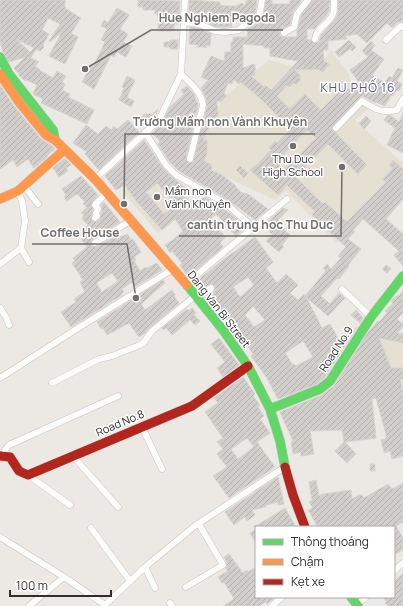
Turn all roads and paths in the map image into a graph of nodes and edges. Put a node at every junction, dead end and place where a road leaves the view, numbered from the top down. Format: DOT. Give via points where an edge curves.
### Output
graph roads {
  1 [pos="185,0"];
  2 [pos="262,0"];
  3 [pos="308,0"];
  4 [pos="334,0"];
  5 [pos="184,22"];
  6 [pos="402,25"];
  7 [pos="284,32"];
  8 [pos="315,39"];
  9 [pos="386,40"];
  10 [pos="0,57"];
  11 [pos="0,74"];
  12 [pos="181,74"];
  13 [pos="403,99"];
  14 [pos="336,128"];
  15 [pos="145,132"];
  16 [pos="55,140"];
  17 [pos="64,150"];
  18 [pos="190,159"];
  19 [pos="95,179"];
  20 [pos="21,189"];
  21 [pos="106,193"];
  22 [pos="287,199"];
  23 [pos="0,200"];
  24 [pos="38,204"];
  25 [pos="94,218"];
  26 [pos="130,221"];
  27 [pos="253,227"];
  28 [pos="95,243"];
  29 [pos="21,248"];
  30 [pos="29,262"];
  31 [pos="0,264"];
  32 [pos="173,269"];
  33 [pos="403,276"];
  34 [pos="186,284"];
  35 [pos="211,288"];
  36 [pos="342,289"];
  37 [pos="196,297"];
  38 [pos="0,308"];
  39 [pos="371,317"];
  40 [pos="9,325"];
  41 [pos="248,366"];
  42 [pos="0,378"];
  43 [pos="52,383"];
  44 [pos="118,396"];
  45 [pos="270,409"];
  46 [pos="142,427"];
  47 [pos="2,456"];
  48 [pos="73,456"];
  49 [pos="285,467"];
  50 [pos="162,469"];
  51 [pos="28,475"];
  52 [pos="70,505"];
  53 [pos="118,507"];
  54 [pos="199,524"];
  55 [pos="305,526"];
  56 [pos="91,528"];
  57 [pos="0,537"];
  58 [pos="403,563"];
  59 [pos="145,567"];
  60 [pos="395,570"];
  61 [pos="64,577"];
  62 [pos="130,581"];
  63 [pos="186,587"];
  64 [pos="155,588"];
  65 [pos="281,598"];
  66 [pos="365,598"];
  67 [pos="29,606"];
  68 [pos="104,606"];
  69 [pos="272,606"];
  70 [pos="357,606"];
  1 -- 5 [label="street"];
  2 -- 5 [label="street" via="259,19 248,22 240,30 225,32"];
  3 -- 7 [label="street" via="299,11 294,27"];
  4 -- 8 [label="street" via="334,15 318,31"];
  5 -- 12 [label="street"];
  6 -- 9 [label="street"];
  10 -- 16 [label="main road, Dang Van Bi Street" via="9,74 53,130"];
  11 -- 16 [label="main road, Dang Van Bi Street" via="46,135"];
  12 -- 15 [label="street" via="158,120"];
  12 -- 18 [label="street" via="198,90 203,105"];
  13 -- 14 [label="street" via="397,110 385,112 374,109 362,101"];
  15 -- 19 [label="street"];
  15 -- 27 [label="street" via="166,165 176,175 225,203"];
  16 -- 17 [label="main road, Dang Van Bi Street"];
  17 -- 19 [label="main road, Dang Van Bi Street"];
  17 -- 20 [label="main road"];
  19 -- 21 [label="main road, Dang Van Bi Street"];
  20 -- 23 [label="main road"];
  20 -- 24 [label="street"];
  20 -- 29 [label="street" via="25,221"];
  21 -- 25 [label="street" via="95,205 98,208 97,216"];
  21 -- 26 [label="main road, Dang Van Bi Street"];
  22 -- 27 [label="street"];
  26 -- 28 [label="street"];
  26 -- 32 [label="main road, Dang Van Bi Street"];
  27 -- 34 [label="street"];
  29 -- 30 [label="street"];
  29 -- 31 [label="street"];
  32 -- 34 [label="main road, Dang Van Bi Street"];
  32 -- 42 [label="street"];
  33 -- 39 [label="main road, Road No.9"];
  34 -- 37 [label="main road, Dang Van Bi Street"];
  35 -- 37 [label="street"];
  36 -- 39 [label="street"];
  37 -- 41 [label="main road, Dang Van Bi Street" via="224,330"];
  37 -- 43 [label="street" via="152,331 140,345 93,362"];
  38 -- 40 [label="street"];
  39 -- 45 [label="main road, Road No.9" via="330,381 320,389"];
  41 -- 45 [label="main road, Dang Van Bi Street"];
  41 -- 46 [label="main road, Road No.8" via="192,406"];
  44 -- 47 [label="street" via="9,445"];
  45 -- 49 [label="main road, Dang Van Bi Street"];
  46 -- 48 [label="main road, Road No.8"];
  46 -- 50 [label="street"];
  47 -- 51 [label="main road" via="10,457 19,471"];
  48 -- 51 [label="main road, Road No.8"];
  48 -- 53 [label="street"];
  49 -- 54 [label="street"];
  49 -- 55 [label="main road, Dang Van Bi Street"];
  51 -- 52 [label="street"];
  54 -- 59 [label="street"];
  54 -- 63 [label="street" via="223,565"];
  56 -- 62 [label="street"];
  57 -- 61 [label="street"];
  58 -- 60 [label="street"];
  59 -- 62 [label="street"];
  59 -- 64 [label="street"];
  61 -- 67 [label="street"];
  61 -- 68 [label="street"];
  62 -- 68 [label="street"];
  65 -- 69 [label="street"];
  66 -- 70 [label="street"];
}
